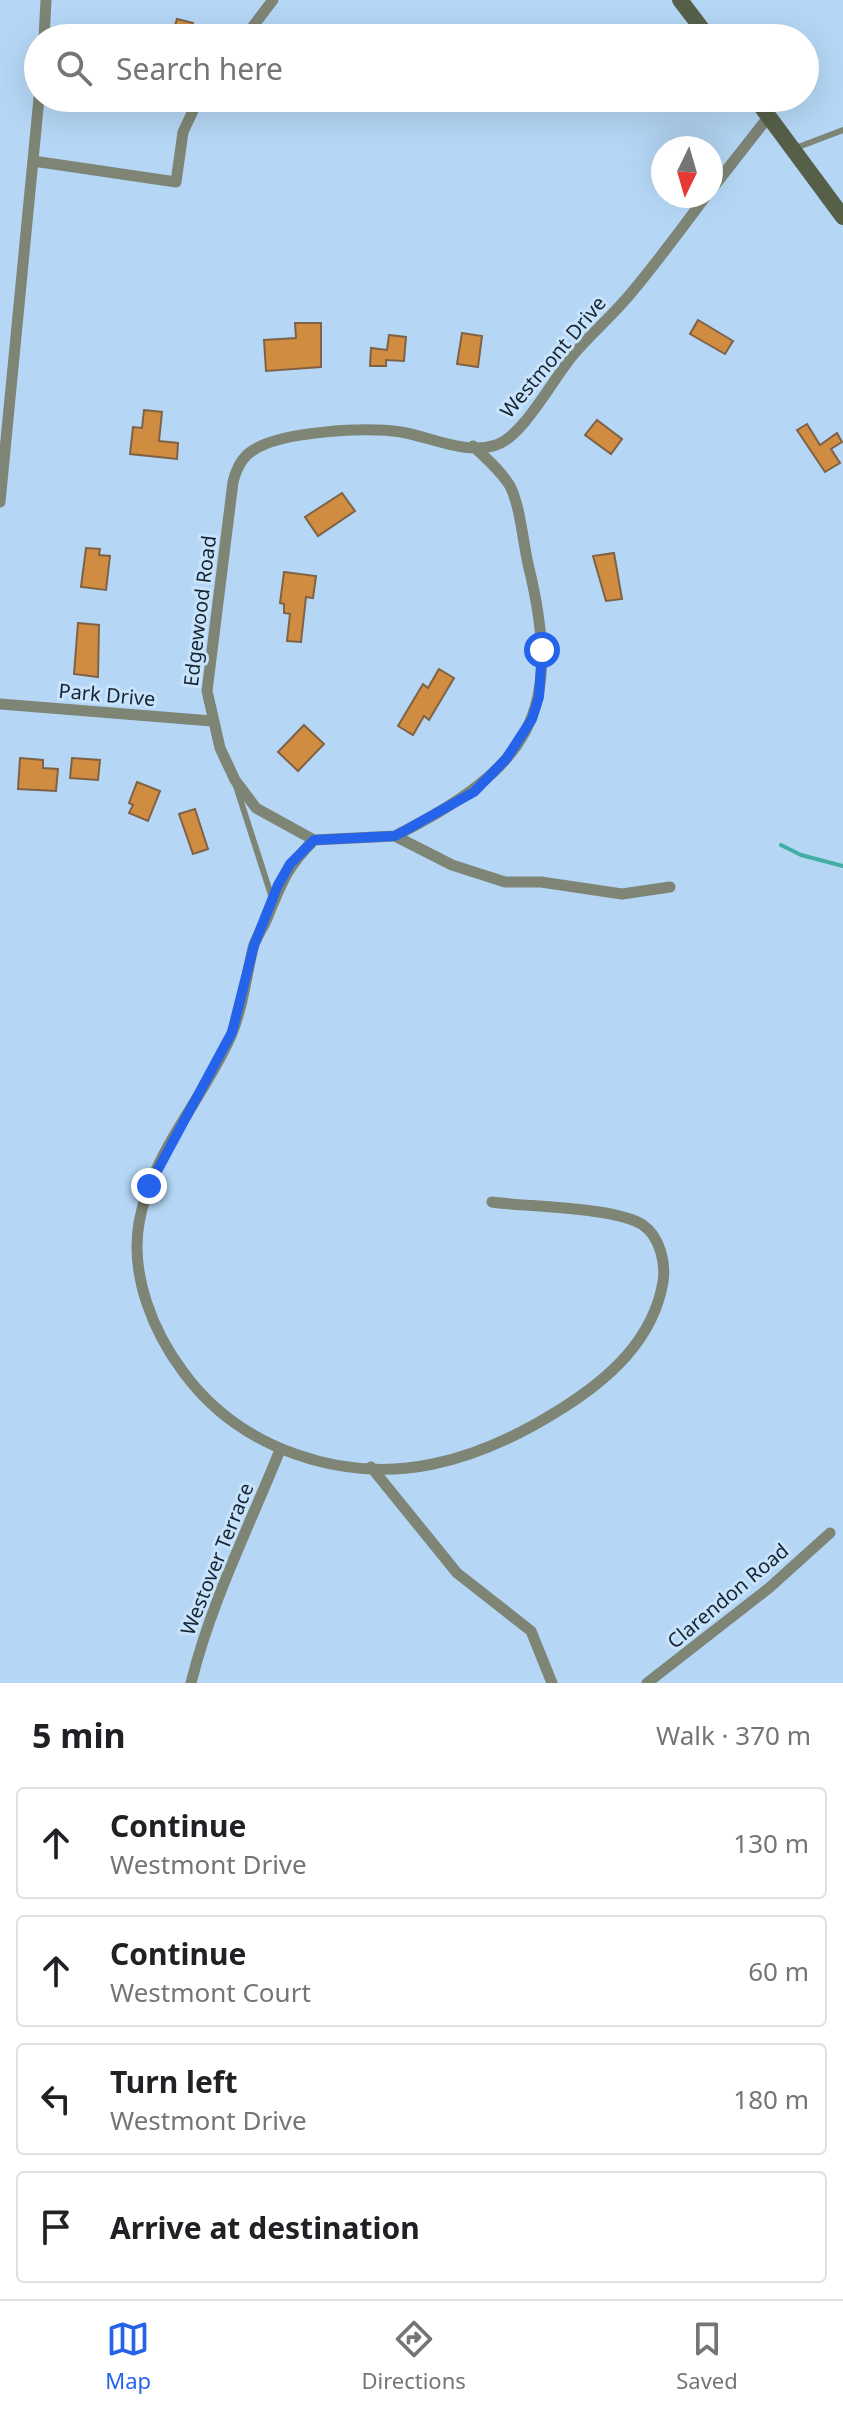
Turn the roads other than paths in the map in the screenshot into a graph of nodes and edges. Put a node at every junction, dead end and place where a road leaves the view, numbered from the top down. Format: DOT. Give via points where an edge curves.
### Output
graph roads {
  1 [pos="46,0"];
  2 [pos="273,0"];
  3 [pos="680,0"];
  4 [pos="45,24"];
  5 [pos="255,24"];
  6 [pos="698,24"];
  7 [pos="38,112"];
  8 [pos="192,112"];
  9 [pos="766,112"];
  10 [pos="769,116"];
  11 [pos="843,130"];
  12 [pos="793,149"];
  13 [pos="33,161"];
  14 [pos="723,175"];
  15 [pos="697,208"];
  16 [pos="843,217"];
  17 [pos="473,446"];
  18 [pos="0,502"];
  19 [pos="0,704"];
  20 [pos="212,721"];
  21 [pos="233,776"];
  22 [pos="395,836"];
  23 [pos="314,840"];
  24 [pos="670,887"];
  25 [pos="273,901"];
  26 [pos="492,1202"];
  27 [pos="280,1450"];
  28 [pos="371,1467"];
  29 [pos="830,1533"];
  30 [pos="191,1683"];
  31 [pos="552,1683"];
  32 [pos="647,1683"];
  1 -- 4 [label="street"];
  2 -- 5 [label="street"];
  3 -- 6 [label="main road"];
  7 -- 13 [label="street"];
  8 -- 13 [label="street" via="183,132 176,182"];
  9 -- 10 [label="main road"];
  10 -- 12 [label="main road"];
  10 -- 14 [label="street"];
  11 -- 12 [label="lane"];
  12 -- 16 [label="main road"];
  13 -- 18 [label="street"];
  15 -- 17 [label="street, Westmont Drive" via="632,292 556,376 520,427 502,443"];
  17 -- 20 [label="street, Edgewood Road" via="370,430 300,437 261,447 242,461 233,482 207,679"];
  17 -- 22 [label="street" via="506,480 515,500 542,627 539,697 527,729 491,777 454,805"];
  19 -- 20 [label="street, Park Drive"];
  20 -- 21 [label="street, Edgewood Road"];
  21 -- 23 [label="street, Edgewood Road" via="256,808"];
  21 -- 25 [label="lane"];
  22 -- 23 [label="street"];
  22 -- 24 [label="street" via="452,865 505,882 622,894"];
  23 -- 25 [label="street" via="290,864"];
  25 -- 27 [label="street" via="254,945 232,1032 149,1186 137,1255 151,1312 177,1365 225,1417"];
  26 -- 28 [label="street" via="609,1213 643,1225 657,1243 664,1265 650,1322 606,1376 548,1417 452,1459"];
  27 -- 28 [label="street"];
  27 -- 30 [label="street, Westover Terrace" via="221,1588"];
  28 -- 31 [label="street" via="457,1573 531,1631"];
  29 -- 32 [label="street, Clarendon Road"];
}
